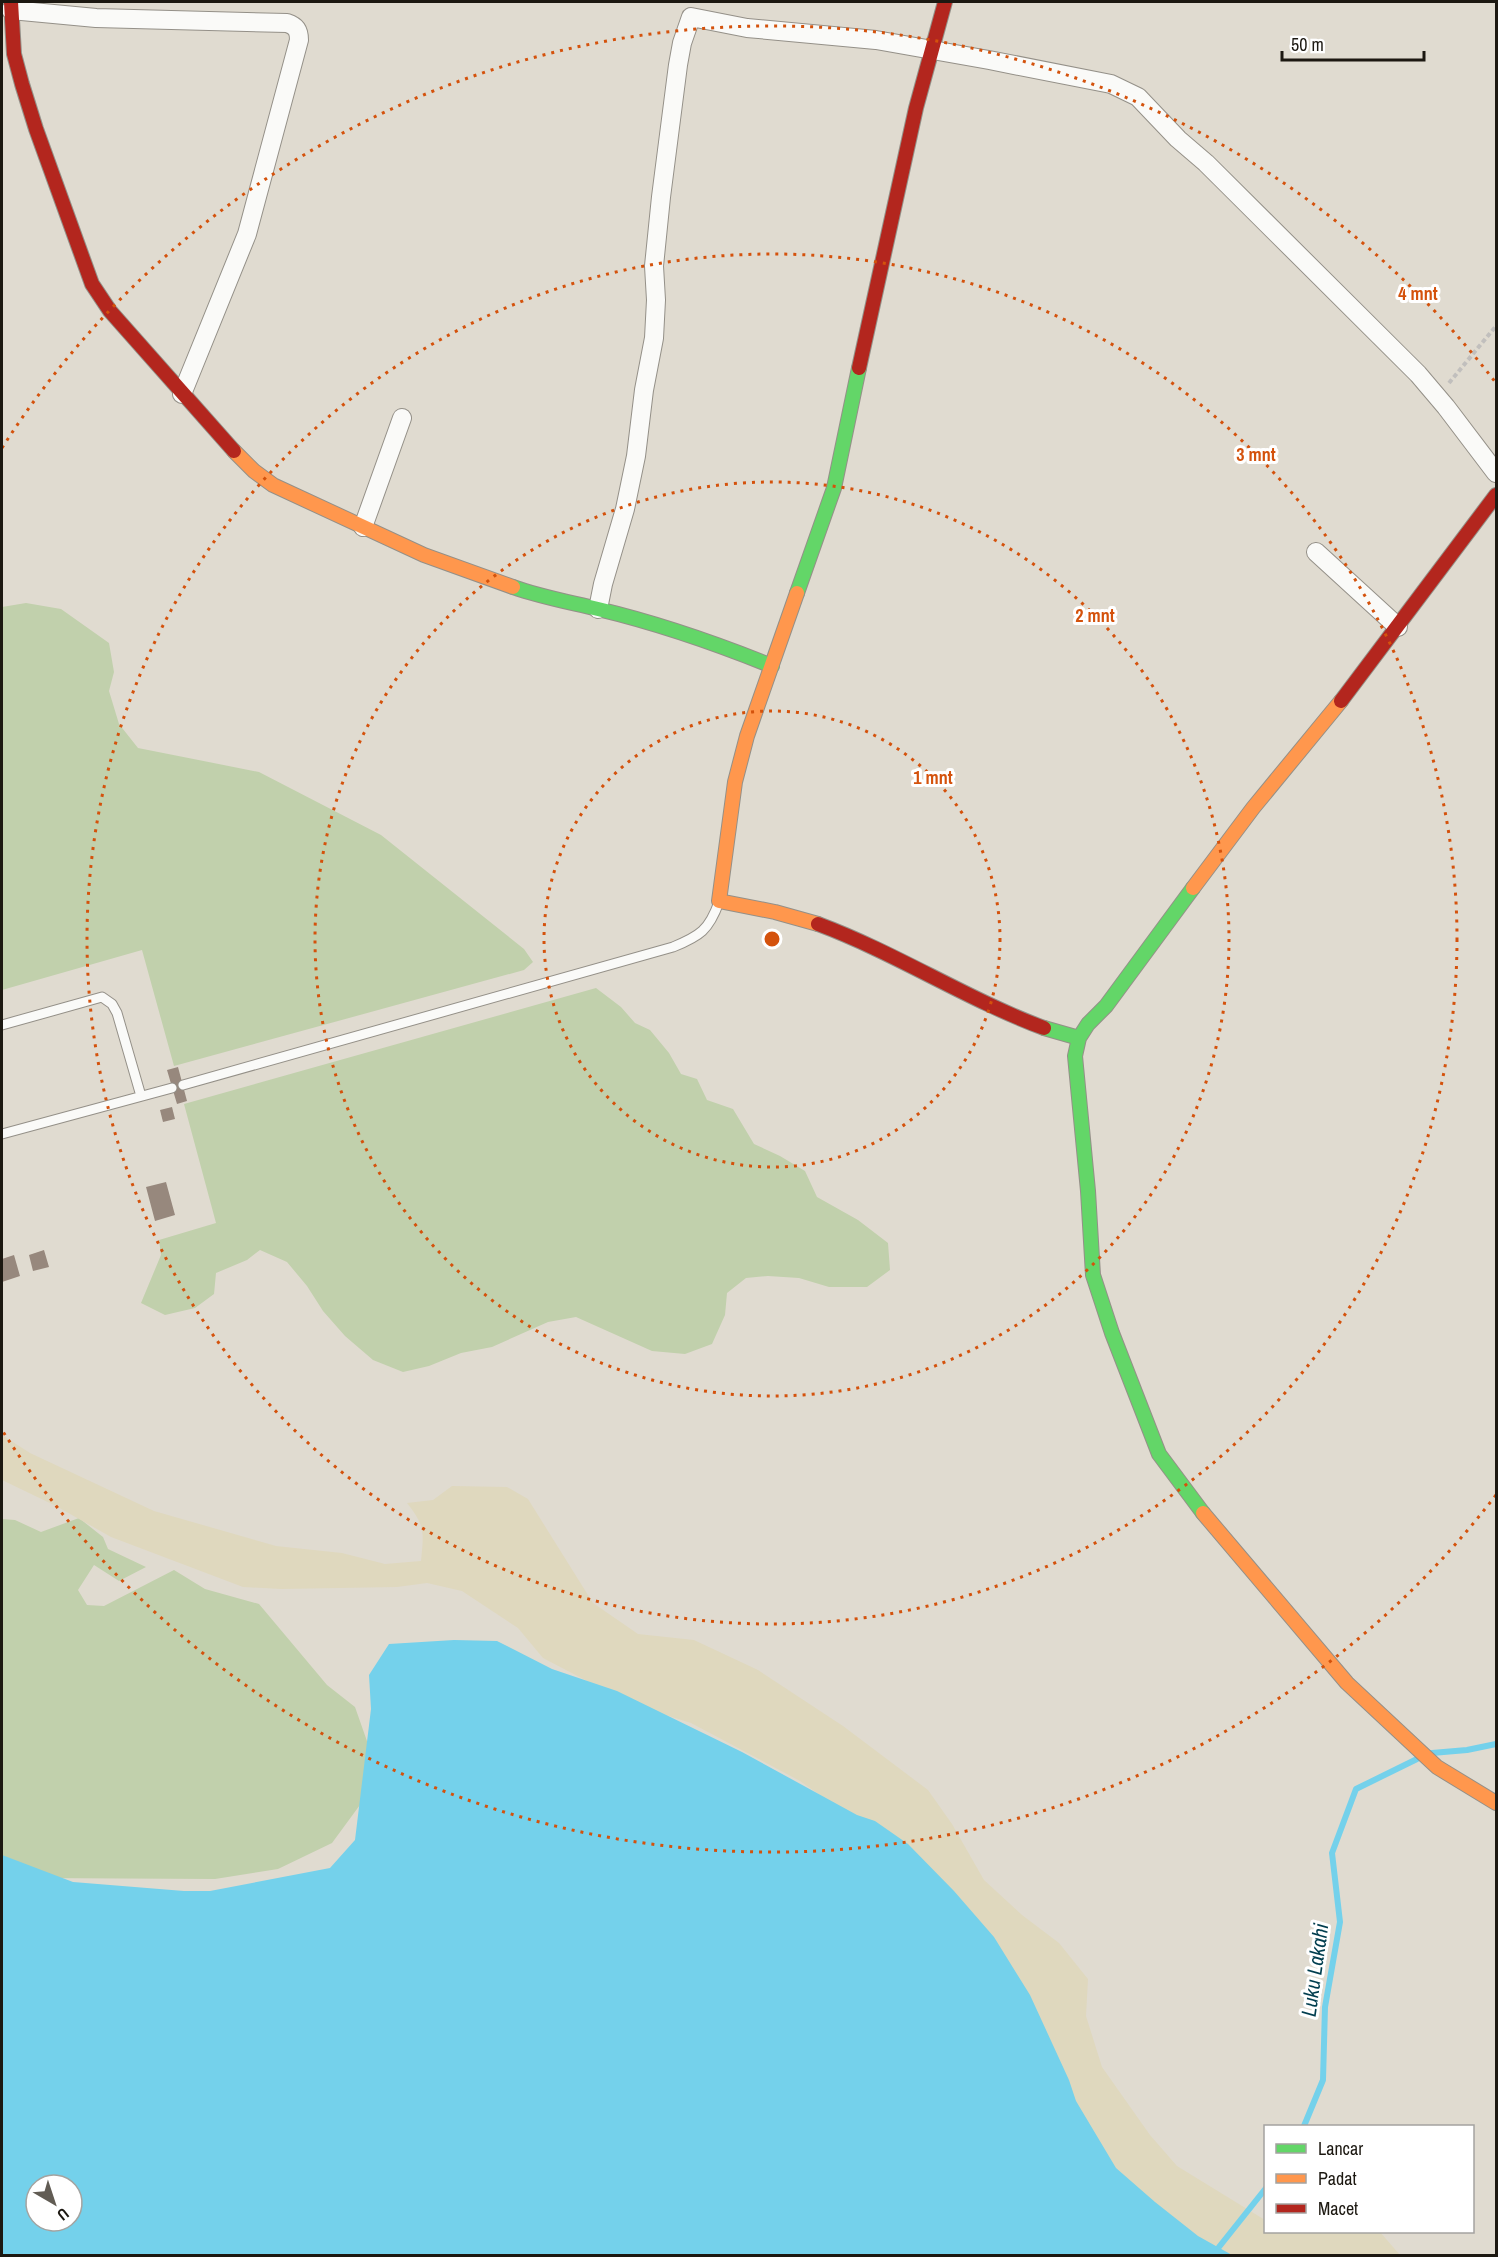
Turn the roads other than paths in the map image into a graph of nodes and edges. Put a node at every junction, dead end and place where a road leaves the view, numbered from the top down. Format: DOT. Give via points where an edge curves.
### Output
graph roads {
  1 [pos="945,2"];
  2 [pos="11,6"];
  3 [pos="694,9"];
  4 [pos="931,50"];
  5 [pos="183,394"];
  6 [pos="402,418"];
  7 [pos="1497,473"];
  8 [pos="1497,495"];
  9 [pos="363,527"];
  10 [pos="1317,552"];
  11 [pos="598,609"];
  12 [pos="1398,627"];
  13 [pos="772,666"];
  14 [pos="719,901"];
  15 [pos="2,1025"];
  16 [pos="1079,1038"];
  17 [pos="183,1084"];
  18 [pos="172,1088"];
  19 [pos="141,1096"];
  20 [pos="2,1134"];
  21 [pos="1497,1803"];
  1 -- 4 [label="street"];
  2 -- 5 [label="street" via="14,54 22,84 89,277 110,311"];
  2 -- 5 [label="street" via="96,18 287,23 299,32 247,234"];
  3 -- 4 [label="street" via="747,28 876,40"];
  3 -- 11 [label="street" via="678,65 654,266 654,338 636,456"];
  4 -- 7 [label="street" via="1111,84 1138,97 1418,374"];
  4 -- 13 [label="street" via="834,488"];
  5 -- 9 [label="street" via="254,471 273,485"];
  6 -- 9 [label="street"];
  8 -- 12 [label="street"];
  9 -- 11 [label="street" via="460,569 544,598"];
  10 -- 12 [label="street"];
  11 -- 13 [label="street" via="710,641"];
  12 -- 16 [label="street" via="1302,751 1252,808"];
  13 -- 14 [label="street" via="735,782"];
  14 -- 16 [label="street" via="766,908 829,928 967,996 1054,1032"];
  14 -- 17 [label="lane" via="711,923 692,939 673,947"];
  15 -- 19 [label="lane" via="102,998 117,1013"];
  16 -- 21 [label="street" via="1076,1056 1093,1275 1155,1447 1197,1506 1347,1683 1437,1767"];
  18 -- 19 [label="lane"];
  19 -- 20 [label="lane"];
}
